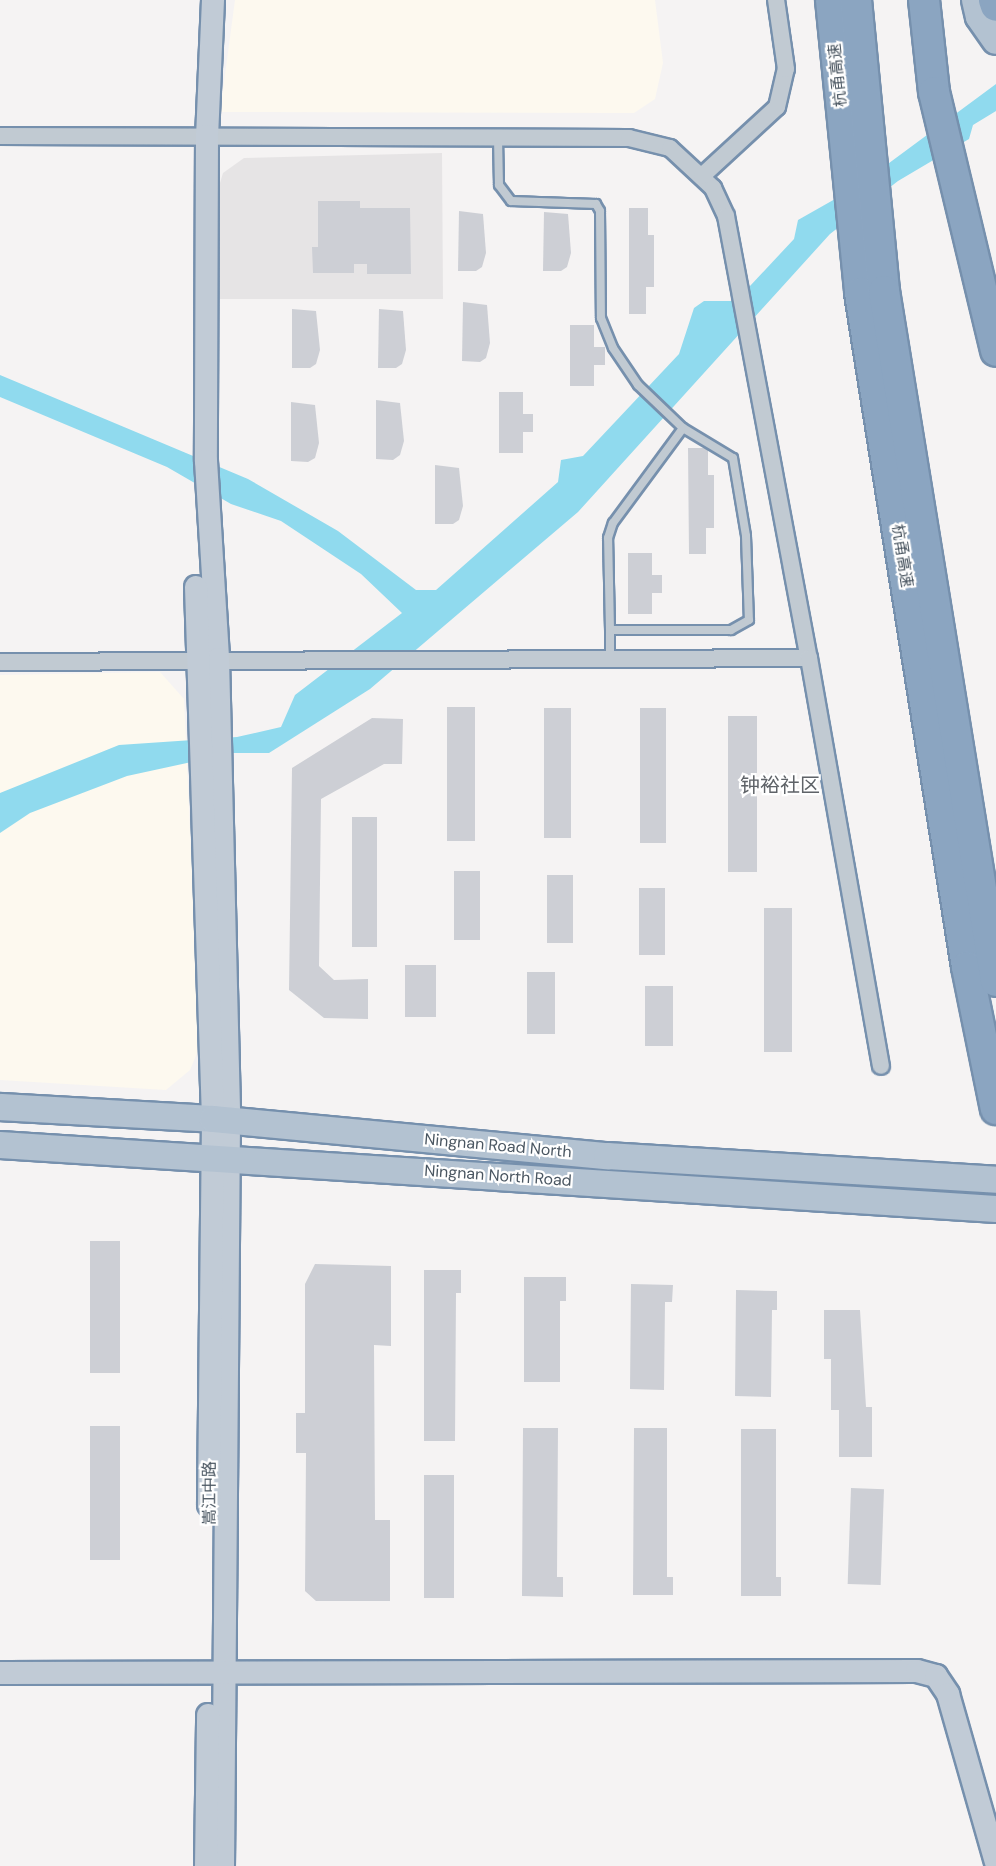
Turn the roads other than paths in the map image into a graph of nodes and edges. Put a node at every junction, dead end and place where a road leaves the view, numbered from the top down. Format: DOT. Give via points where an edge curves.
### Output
graph roads {
  1 [pos="198,0"];
  2 [pos="213,0"];
  3 [pos="776,0"];
  4 [pos="831,0"];
  5 [pos="856,0"];
  6 [pos="924,0"];
  7 [pos="975,0"];
  8 [pos="994,0"];
  9 [pos="996,6"];
  10 [pos="996,41"];
  11 [pos="853,94"];
  12 [pos="0,136"];
  13 [pos="200,136"];
  14 [pos="498,138"];
  15 [pos="702,176"];
  16 [pos="872,292"];
  17 [pos="996,351"];
  18 [pos="683,428"];
  19 [pos="610,630"];
  20 [pos="610,658"];
  21 [pos="809,658"];
  22 [pos="208,659"];
  23 [pos="0,662"];
  24 [pos="996,981"];
  25 [pos="881,1066"];
  26 [pos="0,1107"];
  27 [pos="996,1109"];
  28 [pos="221,1120"];
  29 [pos="0,1144"];
  30 [pos="221,1157"];
  31 [pos="996,1180"];
  32 [pos="996,1209"];
  33 [pos="216,1670"];
  34 [pos="0,1673"];
  35 [pos="996,1862"];
  36 [pos="206,1866"];
  37 [pos="223,1866"];
  1 -- 13 [label="street"];
  2 -- 13 [label="street"];
  3 -- 15 [label="street" via="786,69 777,107"];
  4 -- 11 [label="highway, 杭甬高速"];
  5 -- 11 [label="highway, 杭甬高速"];
  6 -- 17 [label="highway" via="934,92"];
  7 -- 10 [label="main road" via="979,17"];
  8 -- 9 [label="highway"];
  11 -- 16 [label="highway, 杭甬高速"];
  12 -- 13 [label="street"];
  13 -- 14 [label="street"];
  13 -- 22 [label="street"];
  13 -- 22 [label="street" via="194,509"];
  14 -- 15 [label="street" via="629,138 670,148"];
  14 -- 18 [label="lane" via="499,185 511,201 596,204 600,211 604,329 628,374"];
  15 -- 21 [label="street" via="726,216"];
  16 -- 24 [label="highway, 杭甬高速"];
  16 -- 27 [label="highway, 杭甬高速" via="967,967"];
  18 -- 19 [label="lane" via="614,523 608,538"];
  18 -- 19 [label="lane" via="733,458 746,537 752,609 749,620 731,630"];
  19 -- 20 [label="lane"];
  20 -- 21 [label="street"];
  20 -- 22 [label="street"];
  21 -- 25 [label="street"];
  22 -- 23 [label="street"];
  22 -- 28 [label="street"];
  22 -- 28 [label="street" via="199,711 201,787"];
  26 -- 28 [label="main road, Ningnan Road North"];
  28 -- 30 [label="street, 嵩江中路"];
  28 -- 31 [label="main road, Ningnan Road North" via="607,1156"];
  29 -- 30 [label="main road, Ningnan North Road"];
  30 -- 32 [label="main road, Ningnan North Road"];
  30 -- 33 [label="street, 嵩江中路"];
  33 -- 34 [label="street"];
  33 -- 35 [label="street" via="917,1671 936,1676 948,1694"];
  33 -- 36 [label="street, 嵩江中路"];
  33 -- 37 [label="street, 嵩江中路"];
}
